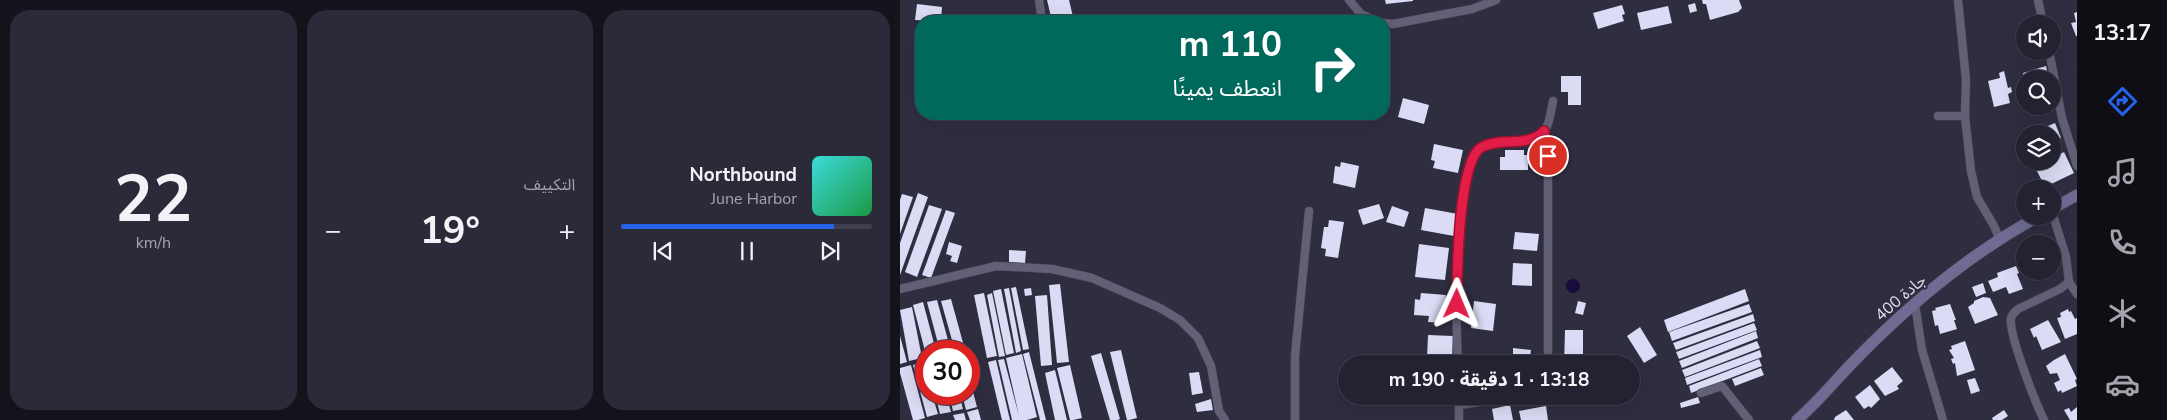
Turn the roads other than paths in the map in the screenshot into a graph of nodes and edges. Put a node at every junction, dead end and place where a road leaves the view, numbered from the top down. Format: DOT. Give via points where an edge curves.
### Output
graph roads {
  1 [pos="1039,0"];
  2 [pos="1349,0"];
  3 [pos="1496,0"];
  4 [pos="1958,0"];
  5 [pos="2038,0"];
  6 [pos="1041,15"];
  7 [pos="1363,15"];
  8 [pos="2041,15"];
  9 [pos="1390,24"];
  10 [pos="2051,60"];
  11 [pos="1553,101"];
  12 [pos="1938,116"];
  13 [pos="1965,116"];
  14 [pos="1544,131"];
  15 [pos="2077,166"];
  16 [pos="2077,195"];
  17 [pos="2061,205"];
  18 [pos="1309,210"];
  19 [pos="2024,225"];
  20 [pos="2056,225"];
  21 [pos="2000,240"];
  22 [pos="2069,282"];
  23 [pos="900,289"];
  24 [pos="2077,294"];
  25 [pos="1915,304"];
  26 [pos="1458,355"];
  27 [pos="1548,355"];
  28 [pos="1701,393"];
  29 [pos="1460,405"];
  30 [pos="1225,420"];
  31 [pos="1295,420"];
  32 [pos="1459,420"];
  33 [pos="1749,420"];
  34 [pos="1797,420"];
  35 [pos="1943,420"];
  36 [pos="2044,420"];
  1 -- 6 [label="street"];
  2 -- 7 [label="street"];
  3 -- 9 [label="street" via="1472,9"];
  4 -- 13 [label="street" via="1966,80"];
  5 -- 8 [label="street"];
  10 -- 15 [label="street" via="2062,118"];
  11 -- 14 [label="street"];
  12 -- 13 [label="street"];
  13 -- 21 [label="street" via="1974,188"];
  14 -- 26 [label="street" via="1527,140 1483,146 1470,161 1458,249"];
  14 -- 27 [label="street" via="1548,156"];
  16 -- 17 [label="main road"];
  18 -- 31 [label="street" via="1295,356"];
  19 -- 21 [label="main road, جادة 400"];
  20 -- 22 [label="street" via="2066,257"];
  21 -- 25 [label="main road, جادة 400"];
  22 -- 24 [label="street"];
  22 -- 36 [label="street" via="2018,309 2011,317 2014,338"];
  23 -- 30 [label="street" via="996,266 1052,269 1092,278 1160,308 1180,320 1198,338 1214,375 1219,411"];
  25 -- 34 [label="main road, جادة 400"];
  25 -- 35 [label="street" via="1922,350"];
  28 -- 33 [label="street" via="1722,386"];
  29 -- 32 [label="street"];
}
